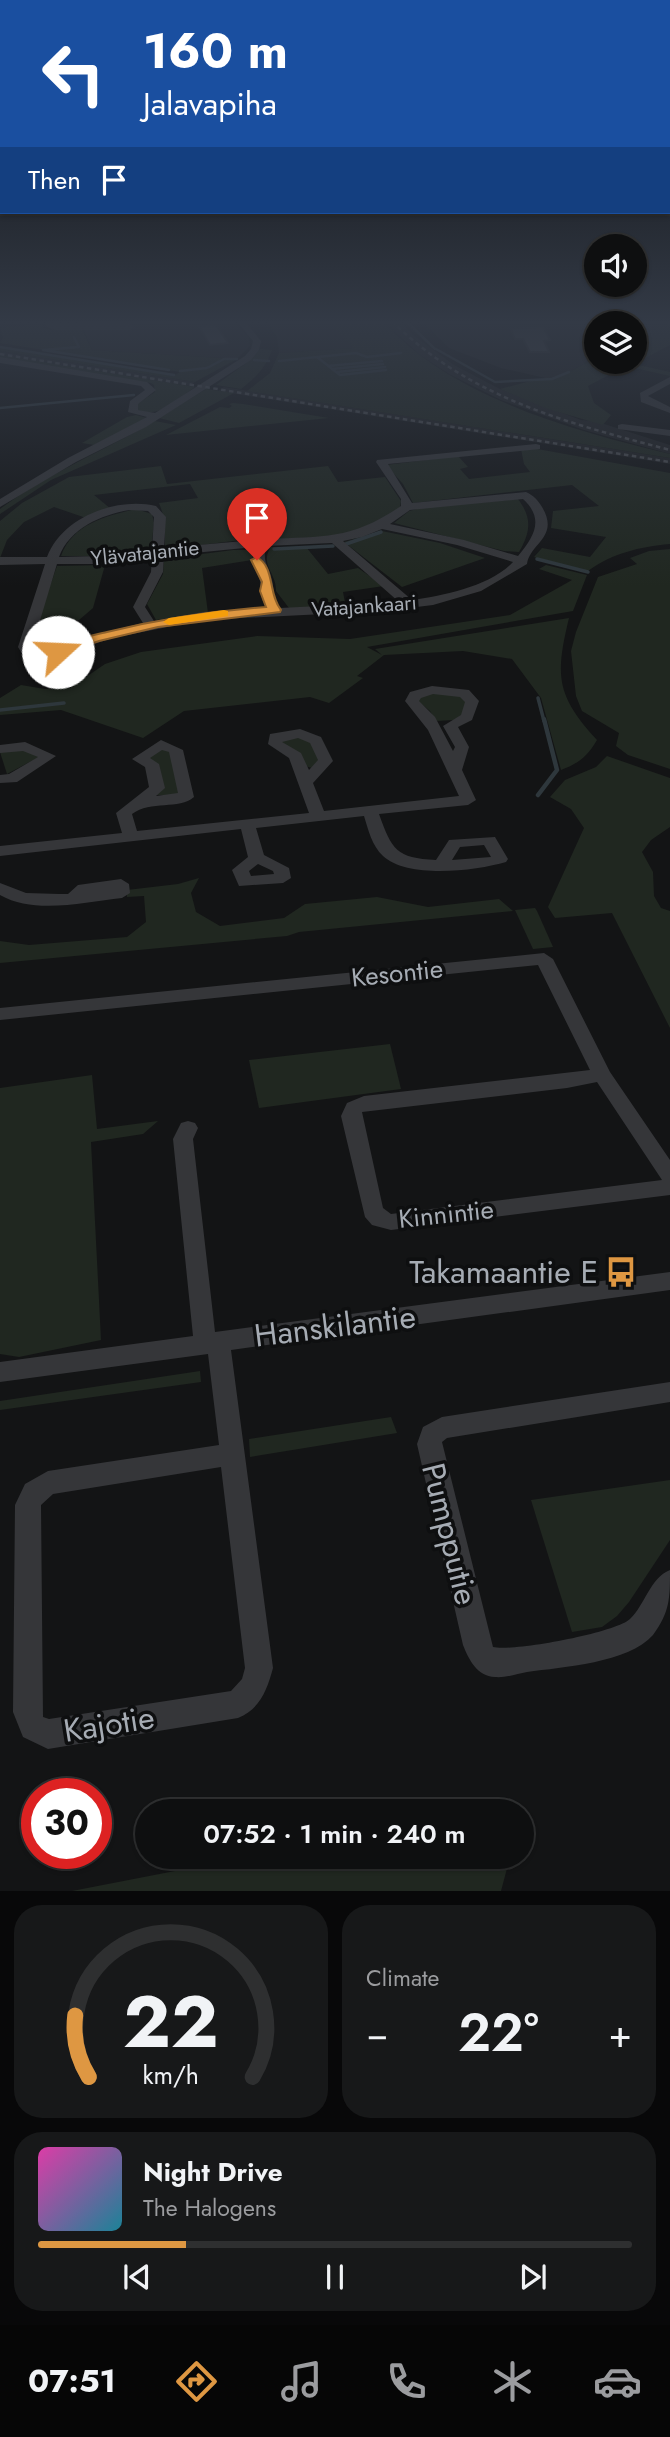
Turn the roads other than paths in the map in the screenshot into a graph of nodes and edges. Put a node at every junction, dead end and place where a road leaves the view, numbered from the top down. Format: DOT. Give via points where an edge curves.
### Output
graph roads {
  1 [pos="133,409"];
  2 [pos="167,409"];
  3 [pos="157,416"];
  4 [pos="622,427"];
  5 [pos="670,433"];
  6 [pos="536,447"];
  7 [pos="0,504"];
  8 [pos="407,507"];
  9 [pos="265,522"];
  10 [pos="381,525"];
  11 [pos="335,540"];
  12 [pos="262,543"];
  13 [pos="158,553"];
  14 [pos="0,561"];
  15 [pos="53,561"];
  16 [pos="523,561"];
  17 [pos="410,605"];
  18 [pos="275,610"];
  19 [pos="151,625"];
  20 [pos="450,726"];
  21 [pos="434,727"];
  22 [pos="0,749"];
  23 [pos="454,772"];
  24 [pos="1,778"];
  25 [pos="305,783"];
  26 [pos="137,803"];
  27 [pos="370,812"];
  28 [pos="318,817"];
  29 [pos="248,826"];
  30 [pos="131,838"];
  31 [pos="0,851"];
  32 [pos="257,858"];
  33 [pos="440,866"];
  34 [pos="0,888"];
  35 [pos="73,898"];
  36 [pos="0,1014"];
  37 [pos="602,1074"];
  38 [pos="188,1128"];
  39 [pos="670,1175"];
  40 [pos="670,1187"];
  41 [pos="670,1281"];
  42 [pos="212,1342"];
  43 [pos="0,1372"];
  44 [pos="670,1392"];
  45 [pos="230,1454"];
  46 [pos="670,1583"];
  1 -- 3 [label="street"];
  2 -- 3 [label="street"];
  3 -- 7 [label="street"];
  4 -- 5 [label="street"];
  6 -- 8 [label="street" via="380,462"];
  8 -- 10 [label="street, Ylävatajantie"];
  8 -- 16 [label="street, Vatajankaari" via="526,495 536,503 543,523 537,542"];
  9 -- 12 [label="street"];
  10 -- 11 [label="street, Ylävatajantie"];
  10 -- 16 [label="street"];
  11 -- 12 [label="street, Ylävatajantie"];
  11 -- 17 [label="street" via="356,563"];
  12 -- 13 [label="street, Ylävatajantie"];
  12 -- 18 [label="street" via="257,560"];
  13 -- 15 [label="street, Ylävatajantie"];
  13 -- 15 [label="street" via="158,513 136,506 98,516 72,530 60,542"];
  13 -- 19 [label="street" via="157,572 139,607"];
  14 -- 15 [label="street, Ylävatajantie"];
  15 -- 19 [label="street, Vatajankaari" via="28,626 24,647 29,654 39,659"];
  16 -- 17 [label="street, Vatajankaari" via="483,586"];
  17 -- 18 [label="street, Vatajankaari"];
  18 -- 19 [label="street, Vatajankaari"];
  20 -- 21 [label="street"];
  20 -- 21 [label="street" via="467,718 472,701 464,693 432,690 415,695 414,706 426,713"];
  20 -- 23 [label="street" via="462,747"];
  21 -- 23 [label="street"];
  22 -- 24 [label="street" via="26,746 49,756 12,779"];
  23 -- 27 [label="street" via="468,800"];
  25 -- 28 [label="street"];
  26 -- 26 [label="street" via="157,788 152,764 139,759 161,744 176,750 186,797"];
  26 -- 30 [label="street" via="124,813"];
  27 -- 28 [label="street"];
  27 -- 33 [label="street" via="390,854"];
  28 -- 29 [label="street"];
  29 -- 30 [label="street"];
  29 -- 32 [label="street"];
  30 -- 31 [label="street"];
  34 -- 35 [label="street" via="18,896"];
  36 -- 37 [label="street, Kesontie" via="544,959"];
  37 -- 39 [label="street, Kesontie"];
  37 -- 40 [label="street, Kinnintie" via="364,1103 354,1108 351,1116 373,1211 391,1222"];
  38 -- 42 [label="street, Kajotie" via="183,1139"];
  41 -- 42 [label="street, Hanskilantie"];
  42 -- 43 [label="street, Hanskilantie"];
  42 -- 45 [label="street, Kajotie"];
  44 -- 46 [label="street, Pumpputie" via="442,1428 429,1444 483,1657 494,1663 610,1644 631,1636"];
  45 -- 45 [label="street, Kajotie" via="259,1668 254,1687 238,1704 48,1734 33,1727 27,1698 28,1505 34,1492 48,1483"];
}
